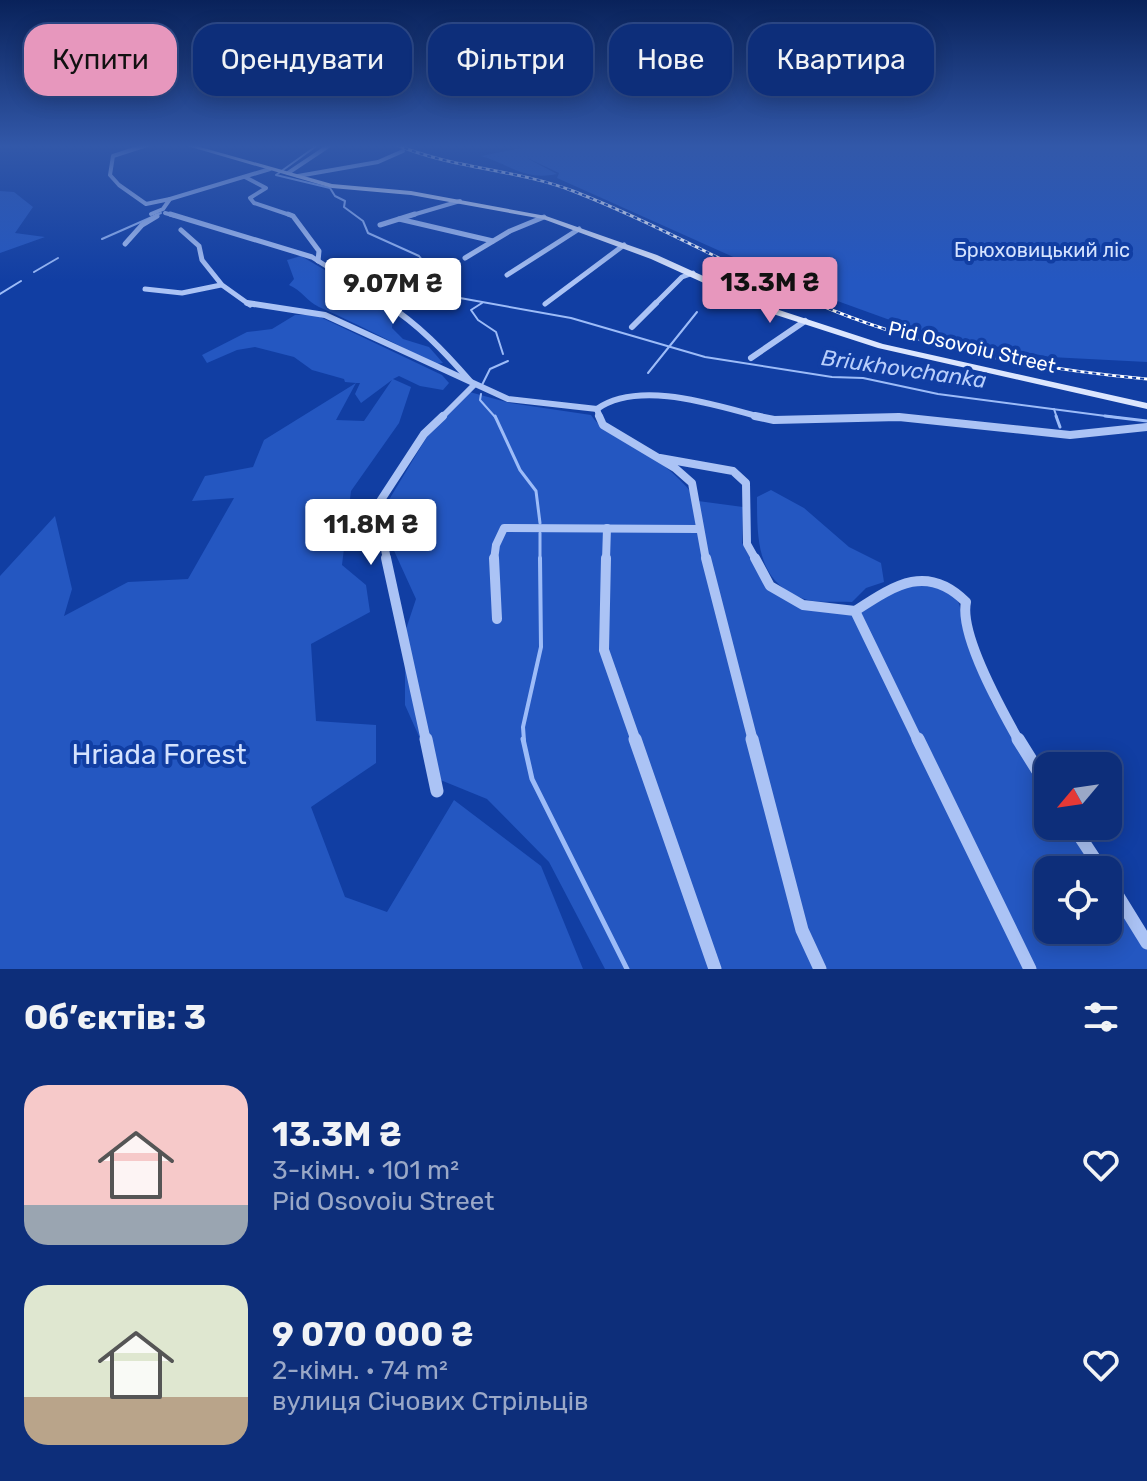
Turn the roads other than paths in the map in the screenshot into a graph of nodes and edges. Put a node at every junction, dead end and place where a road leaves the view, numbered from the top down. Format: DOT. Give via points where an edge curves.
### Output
graph roads {
  1 [pos="129,190"];
  2 [pos="200,190"];
  3 [pos="261,190"];
  4 [pos="368,190"];
  5 [pos="170,199"];
  6 [pos="460,201"];
  7 [pos="164,211"];
  8 [pos="151,214"];
  9 [pos="544,217"];
  10 [pos="399,219"];
  11 [pos="380,225"];
  12 [pos="579,229"];
  13 [pos="181,230"];
  14 [pos="493,241"];
  15 [pos="125,244"];
  16 [pos="624,245"];
  17 [pos="465,258"];
  18 [pos="318,261"];
  19 [pos="693,273"];
  20 [pos="507,275"];
  21 [pos="222,285"];
  22 [pos="145,289"];
  23 [pos="545,304"];
  24 [pos="805,321"];
  25 [pos="632,327"];
  26 [pos="751,358"];
  27 [pos="474,385"];
  28 [pos="1147,406"];
  29 [pos="597,409"];
  30 [pos="1147,427"];
  31 [pos="660,458"];
  32 [pos="607,528"];
  33 [pos="698,529"];
  34 [pos="855,611"];
  35 [pos="497,619"];
  36 [pos="1034,765"];
  37 [pos="437,791"];
  38 [pos="1122,903"];
  39 [pos="1147,943"];
  40 [pos="715,969"];
  41 [pos="820,969"];
  42 [pos="1030,969"];
  1 -- 5 [label="street" via="146,204"];
  2 -- 5 [label="street"];
  3 -- 18 [label="street" via="252,194 254,203 296,220 319,251"];
  4 -- 6 [label="street, Pid Osovoiu Street"];
  5 -- 7 [label="street"];
  6 -- 9 [label="street, Pid Osovoiu Street"];
  6 -- 10 [label="street"];
  7 -- 8 [label="street"];
  7 -- 15 [label="street"];
  7 -- 18 [label="street"];
  9 -- 12 [label="street, Pid Osovoiu Street"];
  9 -- 14 [label="street"];
  10 -- 11 [label="street"];
  10 -- 14 [label="street"];
  12 -- 16 [label="street, Pid Osovoiu Street"];
  12 -- 20 [label="street"];
  13 -- 21 [label="street" via="199,246 202,260"];
  14 -- 17 [label="street"];
  16 -- 19 [label="street, Pid Osovoiu Street"];
  16 -- 23 [label="street"];
  18 -- 27 [label="street" via="408,318"];
  19 -- 24 [label="street, Pid Osovoiu Street" via="738,297"];
  19 -- 25 [label="street" via="682,277"];
  21 -- 22 [label="street" via="182,293"];
  21 -- 27 [label="street" via="251,306 325,315"];
  24 -- 26 [label="street"];
  24 -- 28 [label="street, Pid Osovoiu Street" via="915,355"];
  27 -- 29 [label="street" via="508,399"];
  27 -- 37 [label="street" via="424,434 377,506"];
  29 -- 30 [label="street" via="607,402 665,394 774,420 899,417 1070,435"];
  29 -- 31 [label="street" via="603,425"];
  31 -- 33 [label="street" via="692,483"];
  31 -- 34 [label="street" via="733,471 746,483 747,544 770,586 803,605"];
  32 -- 33 [label="street"];
  32 -- 35 [label="street" via="499,531 493,591"];
  32 -- 40 [label="street" via="604,650"];
  33 -- 41 [label="street" via="802,930"];
  34 -- 36 [label="street" via="911,581 936,579 955,588 966,602 964,612 982,674"];
  34 -- 42 [label="street"];
  38 -- 39 [label="street"];
}
